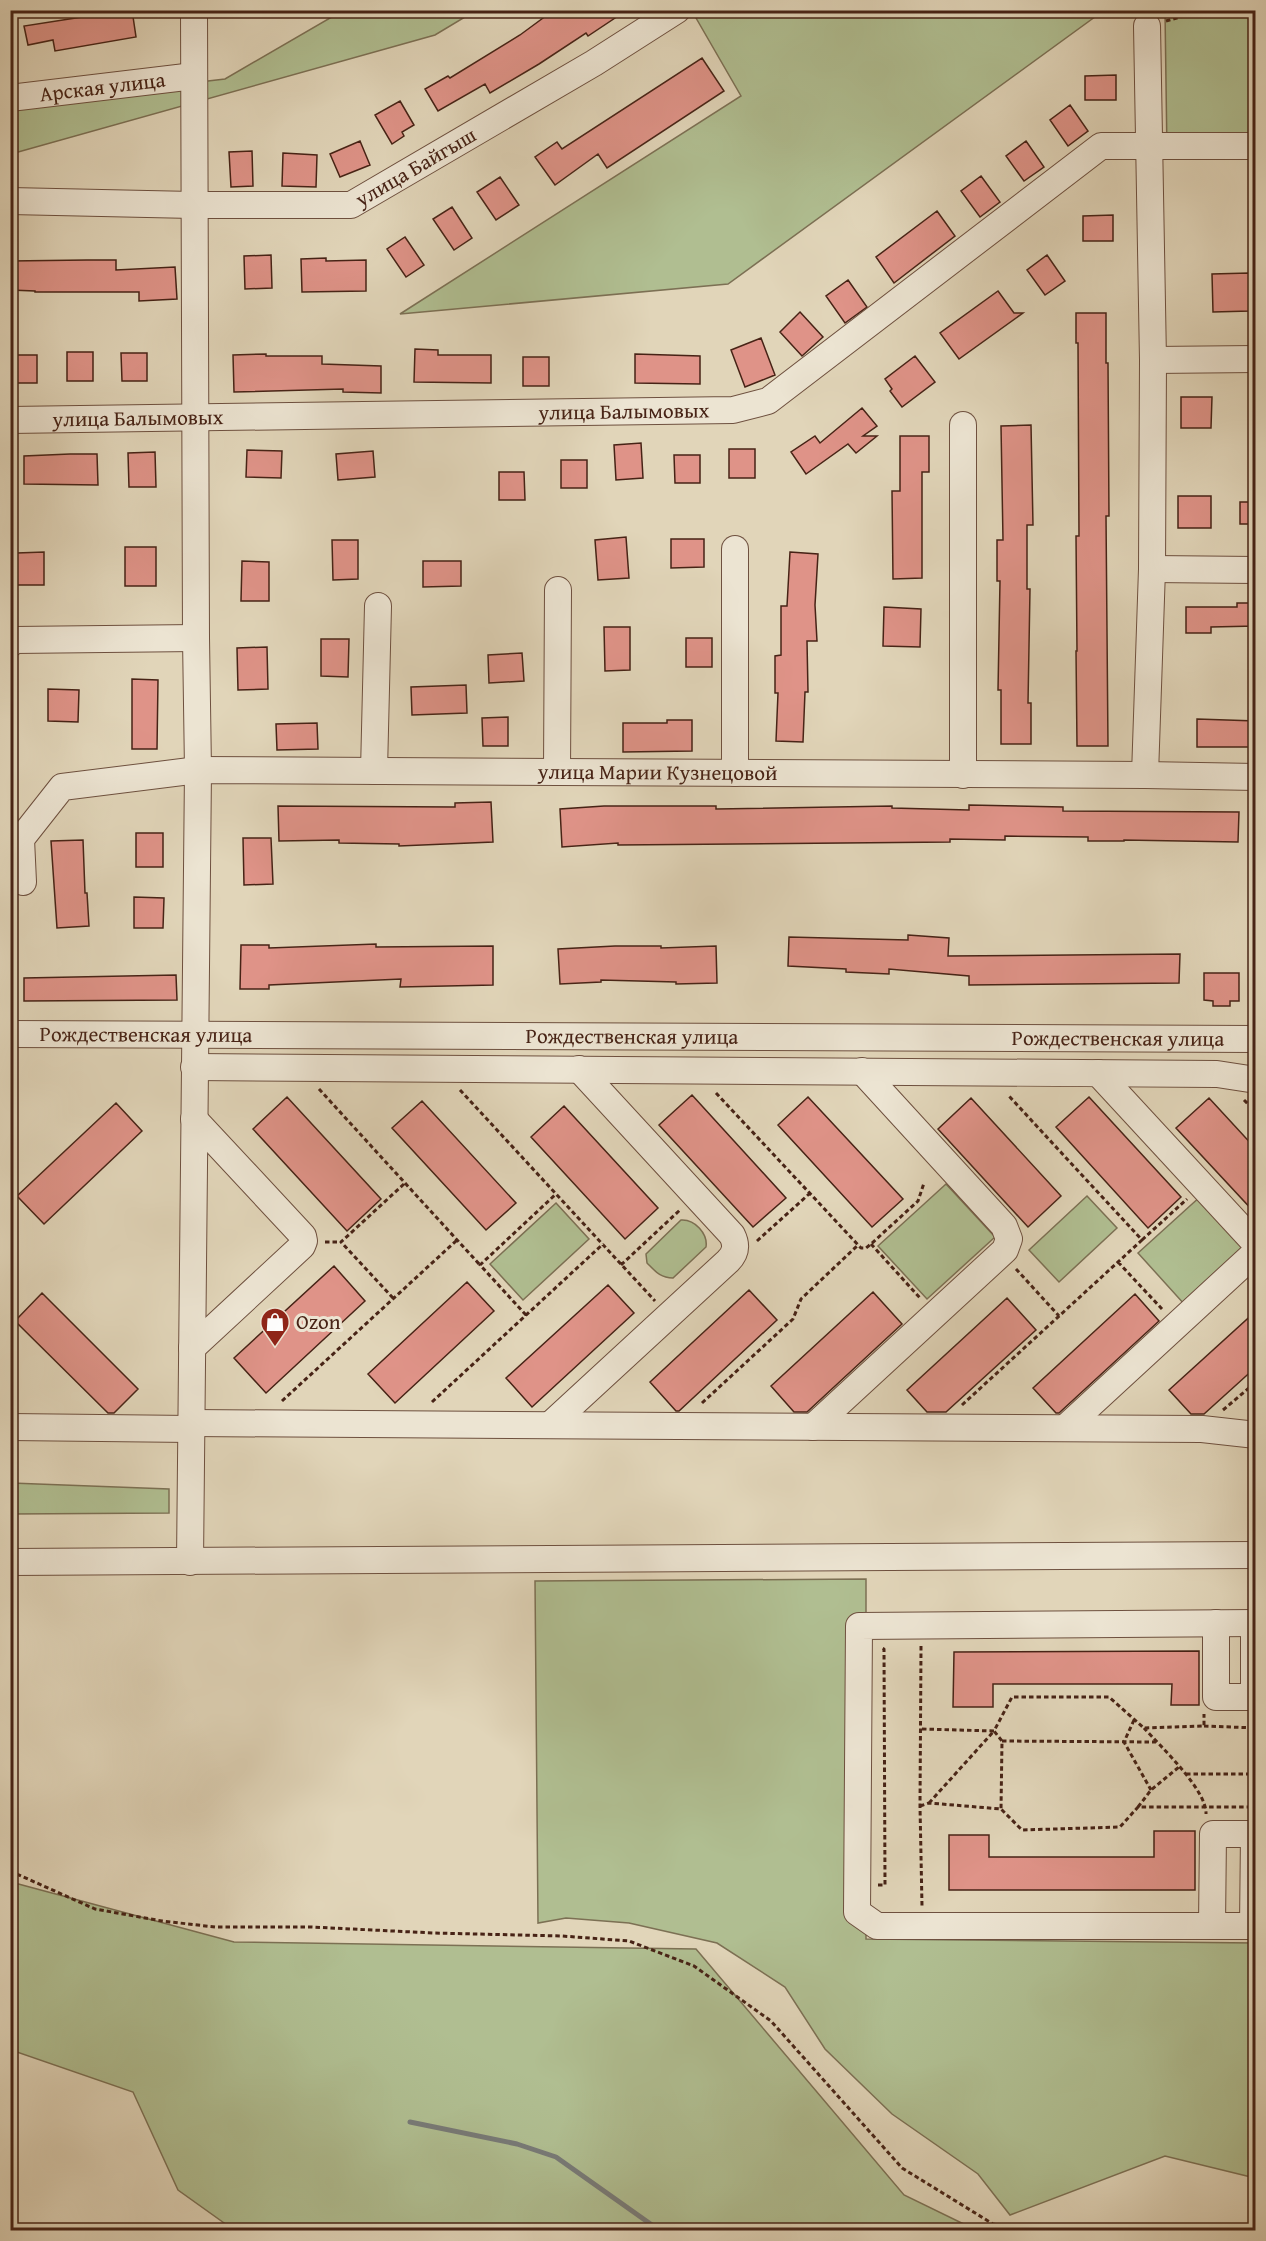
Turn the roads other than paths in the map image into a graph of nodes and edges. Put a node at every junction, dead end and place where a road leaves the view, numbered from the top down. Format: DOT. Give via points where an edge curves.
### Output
graph roads {
  1 [pos="194,10"];
  2 [pos="677,10"];
  3 [pos="1147,26"];
  4 [pos="194,76"];
  5 [pos="10,98"];
  6 [pos="1149,146"];
  7 [pos="1256,146"];
  8 [pos="10,201"];
  9 [pos="193,205"];
  10 [pos="1256,359"];
  11 [pos="1153,360"];
  12 [pos="195,417"];
  13 [pos="10,420"];
  14 [pos="963,425"];
  15 [pos="735,549"];
  16 [pos="1152,569"];
  17 [pos="1256,570"];
  18 [pos="558,590"];
  19 [pos="378,606"];
  20 [pos="196,638"];
  21 [pos="10,644"];
  22 [pos="198,770"];
  23 [pos="374,771"];
  24 [pos="558,772"];
  25 [pos="735,773"];
  26 [pos="963,775"];
  27 [pos="1145,775"];
  28 [pos="1256,777"];
  29 [pos="23,882"];
  30 [pos="10,1034"];
  31 [pos="195,1035"];
  32 [pos="1256,1039"];
  33 [pos="194,1067"];
  34 [pos="579,1069"];
  35 [pos="862,1071"];
  36 [pos="1098,1073"];
  37 [pos="1256,1080"];
  38 [pos="194,1119"];
  39 [pos="1256,1244"];
  40 [pos="1256,1252"];
  41 [pos="192,1348"];
  42 [pos="550,1425"];
  43 [pos="191,1426"];
  44 [pos="10,1427"];
  45 [pos="813,1427"];
  46 [pos="1065,1428"];
  47 [pos="1256,1435"];
  48 [pos="1256,1555"];
  49 [pos="10,1562"];
  50 [pos="190,1562"];
  51 [pos="1216,1623"];
  52 [pos="1255,1623"];
  53 [pos="1212,1926"];
  54 [pos="1254,1926"];
  1 -- 4 [label="street"];
  2 -- 9 [label="street, улица Байгыш" via="351,205"];
  3 -- 6 [label="street"];
  4 -- 5 [label="street, Арская улица"];
  4 -- 9 [label="street"];
  6 -- 7 [label="street, улица Балымовых"];
  6 -- 11 [label="street"];
  6 -- 12 [label="street, улица Балымовых" via="1101,146 768,400 733,410"];
  8 -- 9 [label="street, улица Байгыш"];
  9 -- 12 [label="street"];
  10 -- 11 [label="street"];
  11 -- 16 [label="street"];
  12 -- 13 [label="street, улица Балымовых"];
  12 -- 20 [label="street"];
  14 -- 26 [label="street"];
  15 -- 25 [label="street"];
  16 -- 17 [label="street"];
  16 -- 27 [label="street"];
  18 -- 24 [label="street"];
  19 -- 23 [label="street"];
  20 -- 21 [label="street" via="14,640"];
  20 -- 22 [label="street"];
  22 -- 23 [label="street, улица Марии Кузнецовой"];
  22 -- 29 [label="street, улица Марии Кузнецовой" via="62,787 21,839"];
  22 -- 31 [label="street"];
  23 -- 24 [label="street, улица Марии Кузнецовой"];
  24 -- 25 [label="street, улица Марии Кузнецовой"];
  25 -- 26 [label="street, улица Марии Кузнецовой"];
  26 -- 27 [label="street, улица Марии Кузнецовой"];
  27 -- 28 [label="street, улица Марии Кузнецовой"];
  30 -- 31 [label="street, Рождественская улица"];
  31 -- 32 [label="street, Рождественская улица"];
  31 -- 33 [label="street"];
  33 -- 34 [label="street"];
  33 -- 38 [label="street"];
  34 -- 35 [label="street"];
  34 -- 42 [label="street" via="732,1235 735,1247 728,1261"];
  35 -- 36 [label="street"];
  35 -- 45 [label="street" via="1004,1226 1009,1239 1001,1253"];
  36 -- 37 [label="street" via="1217,1074"];
  36 -- 39 [label="street"];
  38 -- 41 [label="street"];
  38 -- 41 [label="street" via="304,1241"];
  40 -- 46 [label="street"];
  41 -- 43 [label="street"];
  42 -- 43 [label="street"];
  42 -- 45 [label="street"];
  43 -- 44 [label="street"];
  43 -- 50 [label="street"];
  45 -- 46 [label="street"];
  46 -- 47 [label="street" via="1202,1429"];
  48 -- 50 [label="street"];
  49 -- 50 [label="street"];
  51 -- 52 [label="street"];
  51 -- 52 [label="street" via="1216,1697 1254,1697"];
  51 -- 53 [label="street" via="859,1626 857,1912 877,1926"];
  53 -- 54 [label="street"];
  53 -- 54 [label="street" via="1213,1834 1254,1834"];
}
